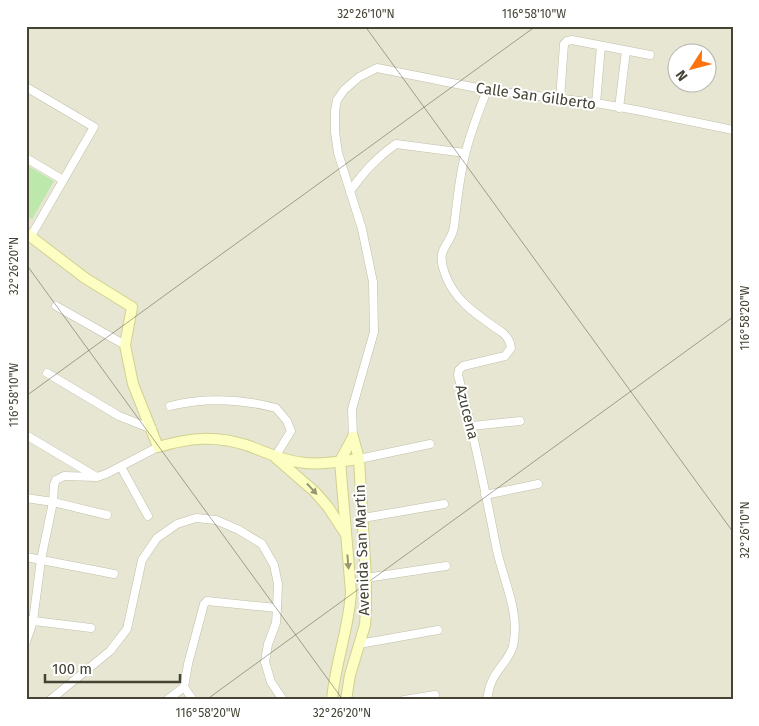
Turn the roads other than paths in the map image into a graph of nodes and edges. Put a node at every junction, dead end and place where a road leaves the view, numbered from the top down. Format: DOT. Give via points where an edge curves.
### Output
graph roads {
  1 [pos="601,46"];
  2 [pos="626,51"];
  3 [pos="650,55"];
  4 [pos="26,87"];
  5 [pos="487,90"];
  6 [pos="560,99"];
  7 [pos="596,104"];
  8 [pos="620,108"];
  9 [pos="733,130"];
  10 [pos="465,153"];
  11 [pos="26,158"];
  12 [pos="63,180"];
  13 [pos="350,192"];
  14 [pos="29,235"];
  15 [pos="56,306"];
  16 [pos="125,345"];
  17 [pos="47,373"];
  18 [pos="170,406"];
  19 [pos="520,421"];
  20 [pos="472,426"];
  21 [pos="152,429"];
  22 [pos="26,435"];
  23 [pos="353,437"];
  24 [pos="430,444"];
  25 [pos="158,447"];
  26 [pos="275,457"];
  27 [pos="359,459"];
  28 [pos="340,461"];
  29 [pos="121,467"];
  30 [pos="97,477"];
  31 [pos="538,484"];
  32 [pos="485,495"];
  33 [pos="26,498"];
  34 [pos="53,502"];
  35 [pos="444,504"];
  36 [pos="106,516"];
  37 [pos="148,516"];
  38 [pos="363,518"];
  39 [pos="346,535"];
  40 [pos="26,558"];
  41 [pos="41,560"];
  42 [pos="446,566"];
  43 [pos="114,574"];
  44 [pos="366,578"];
  45 [pos="277,608"];
  46 [pos="30,621"];
  47 [pos="91,628"];
  48 [pos="438,630"];
  49 [pos="26,642"];
  50 [pos="359,644"];
  51 [pos="184,686"];
  52 [pos="435,695"];
  53 [pos="50,700"];
  54 [pos="167,700"];
  55 [pos="193,700"];
  56 [pos="283,700"];
  57 [pos="332,700"];
  58 [pos="346,700"];
  59 [pos="404,700"];
  60 [pos="487,700"];
  1 -- 2 [label="street"];
  1 -- 6 [label="street" via="572,40 564,44"];
  1 -- 7 [label="street"];
  2 -- 3 [label="street"];
  2 -- 8 [label="street"];
  4 -- 12 [label="street" via="94,127"];
  5 -- 6 [label="street, Calle San Gilberto"];
  5 -- 10 [label="street"];
  5 -- 13 [label="street, Calle San Gilberto" via="377,68 359,77 344,90 335,111 338,152"];
  6 -- 7 [label="street, Calle San Gilberto"];
  7 -- 8 [label="street, Calle San Gilberto"];
  8 -- 9 [label="street, Calle San Gilberto"];
  10 -- 13 [label="street" via="396,144 368,167"];
  10 -- 20 [label="street, Azucena" via="454,229 443,249 444,271 462,302 508,337 511,348 505,356 463,366 459,370"];
  11 -- 12 [label="street"];
  12 -- 14 [label="street"];
  13 -- 23 [label="street" via="370,260 374,332 352,409"];
  14 -- 16 [label="street" via="85,278 132,307"];
  15 -- 16 [label="street"];
  16 -- 21 [label="street" via="133,384"];
  17 -- 21 [label="street" via="119,416"];
  18 -- 26 [label="street" via="222,399 276,408 291,431"];
  19 -- 20 [label="street"];
  20 -- 32 [label="street, Azucena"];
  21 -- 25 [label="street"];
  22 -- 30 [label="street"];
  23 -- 27 [label="street, Avenida San Martin"];
  23 -- 28 [label="street"];
  24 -- 27 [label="street"];
  25 -- 26 [label="street" via="190,439 214,438 245,445"];
  25 -- 29 [label="street"];
  26 -- 28 [label="street" via="306,463"];
  26 -- 39 [label="street, one-way" via="315,492"];
  27 -- 28 [label="street"];
  27 -- 38 [label="street, Avenida San Martin"];
  28 -- 39 [label="street"];
  29 -- 30 [label="street"];
  29 -- 37 [label="street"];
  30 -- 34 [label="street" via="59,478 54,485"];
  31 -- 32 [label="street"];
  32 -- 60 [label="street, Azucena" via="514,620 512,646 492,681"];
  33 -- 34 [label="street"];
  34 -- 36 [label="street"];
  34 -- 41 [label="street"];
  35 -- 38 [label="street"];
  38 -- 44 [label="street, Avenida San Martin"];
  39 -- 57 [label="street, one-way" via="350,612"];
  40 -- 41 [label="street"];
  41 -- 43 [label="street"];
  41 -- 46 [label="street"];
  42 -- 44 [label="street"];
  44 -- 50 [label="street, Avenida San Martin" via="366,610"];
  45 -- 51 [label="street" via="207,601"];
  45 -- 53 [label="street" via="278,584 274,565 262,544 216,520 196,518 177,524 157,538 142,560 127,629 110,652"];
  45 -- 56 [label="street" via="265,662 271,682"];
  46 -- 47 [label="street"];
  46 -- 49 [label="street"];
  48 -- 50 [label="street"];
  50 -- 58 [label="street, Avenida San Martin"];
  51 -- 54 [label="street"];
  51 -- 55 [label="street"];
  52 -- 59 [label="street"];
}
